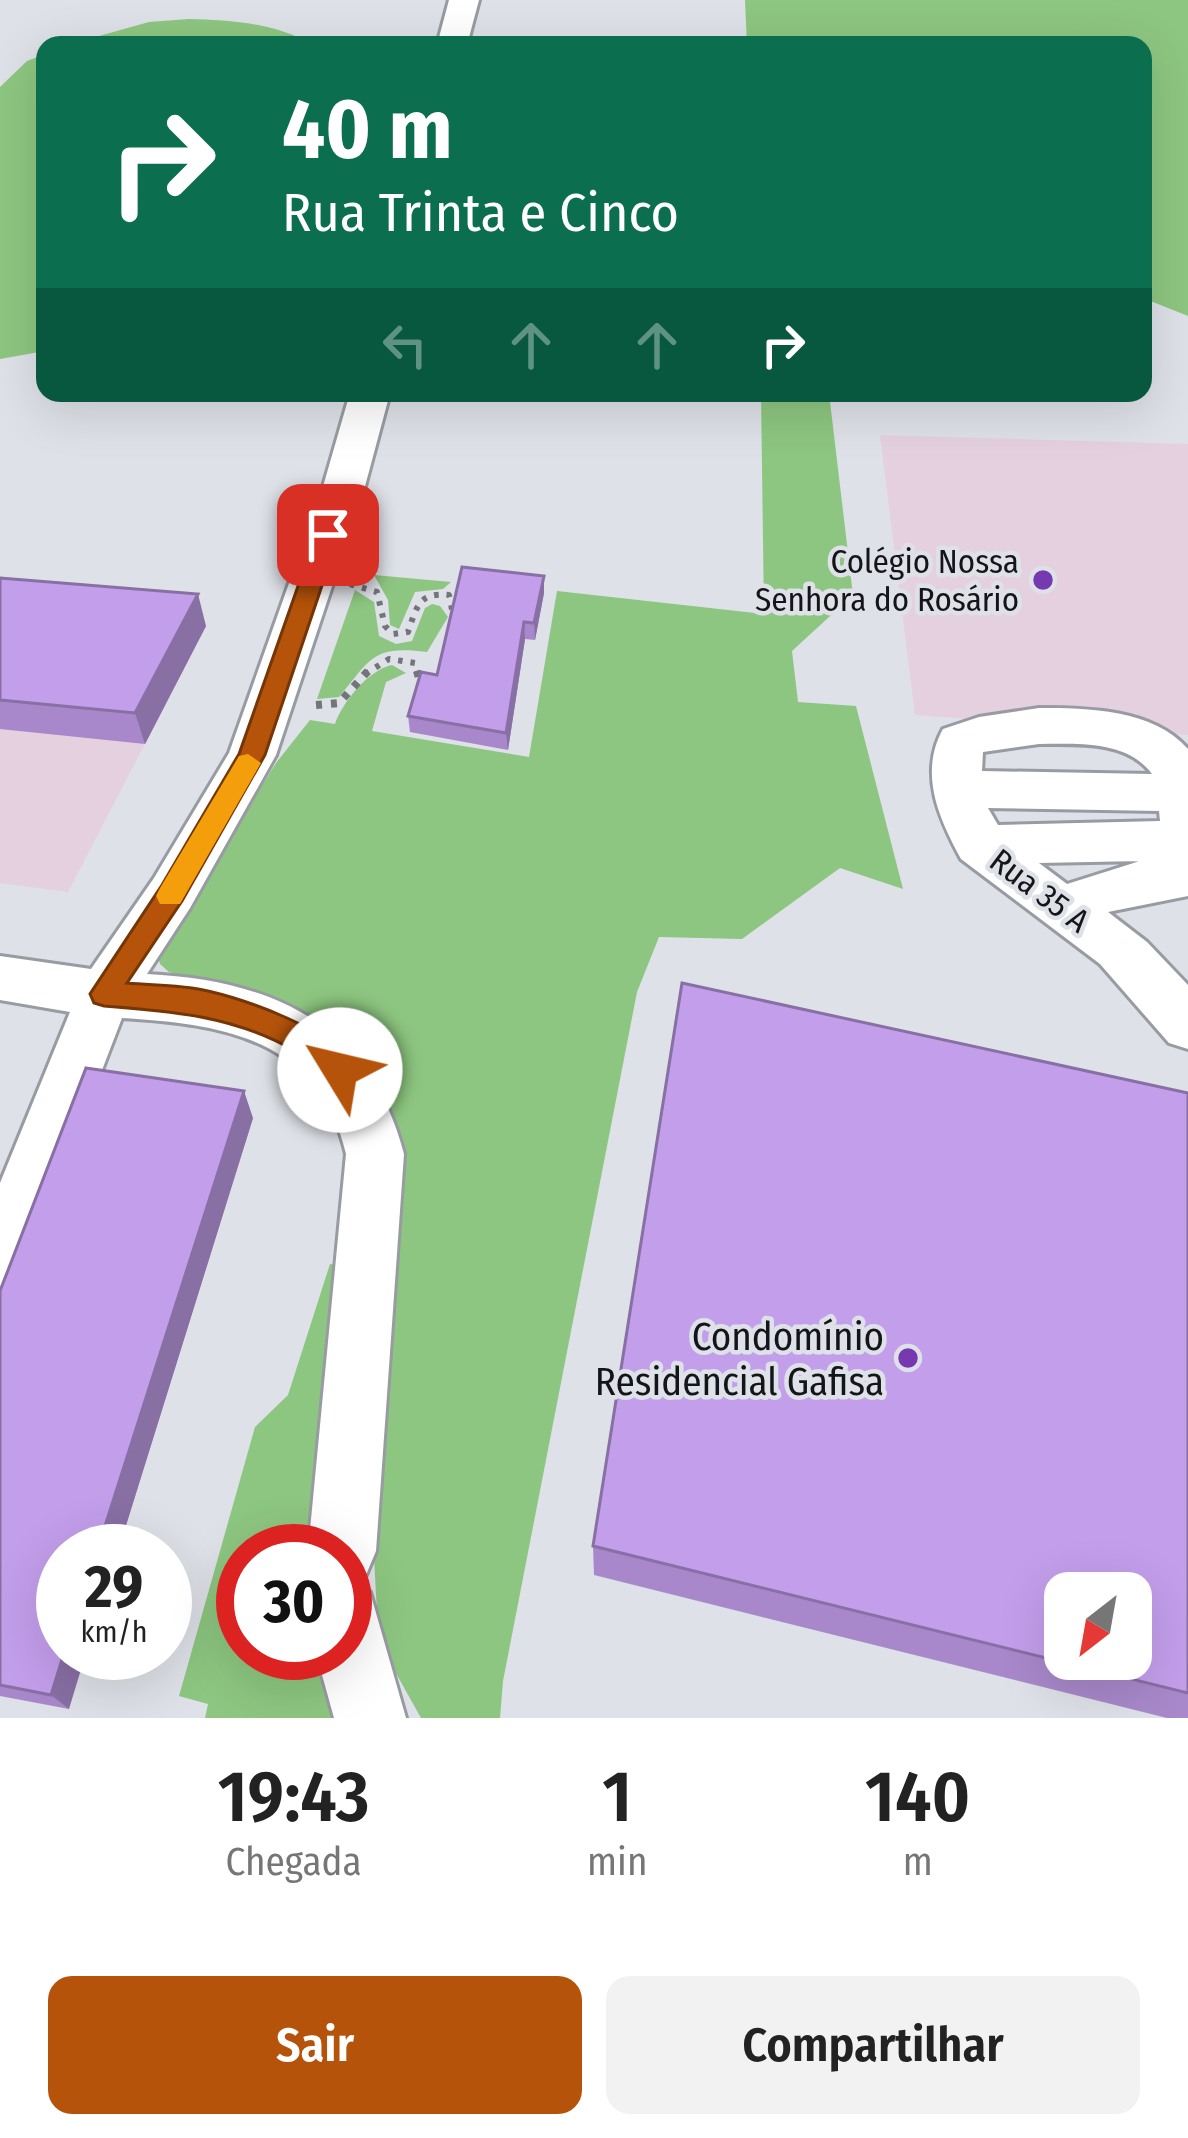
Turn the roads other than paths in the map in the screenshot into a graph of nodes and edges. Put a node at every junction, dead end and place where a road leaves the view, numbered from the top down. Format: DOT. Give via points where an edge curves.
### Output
graph roads {
  1 [pos="464,0"];
  2 [pos="454,36"];
  3 [pos="367,402"];
  4 [pos="1185,824"];
  5 [pos="979,844"];
  6 [pos="1188,876"];
  7 [pos="1066,910"];
  8 [pos="0,978"];
  9 [pos="104,994"];
  10 [pos="1188,1026"];
  11 [pos="0,1258"];
  12 [pos="343,1524"];
  13 [pos="356,1680"];
  14 [pos="370,1718"];
  1 -- 2 [label="street"];
  3 -- 9 [label="street" via="238,784"];
  4 -- 5 [label="street"];
  4 -- 5 [label="street, Rua 35 A" via="954,789"];
  5 -- 7 [label="street, Rua 35 A"];
  6 -- 7 [label="street" via="1128,882"];
  7 -- 10 [label="street, Rua 35 A" via="1122,951"];
  8 -- 9 [label="street"];
  9 -- 11 [label="street"];
  9 -- 12 [label="street" via="211,1004 286,1031 340,1070 366,1112 374,1178"];
  13 -- 14 [label="street"];
}
